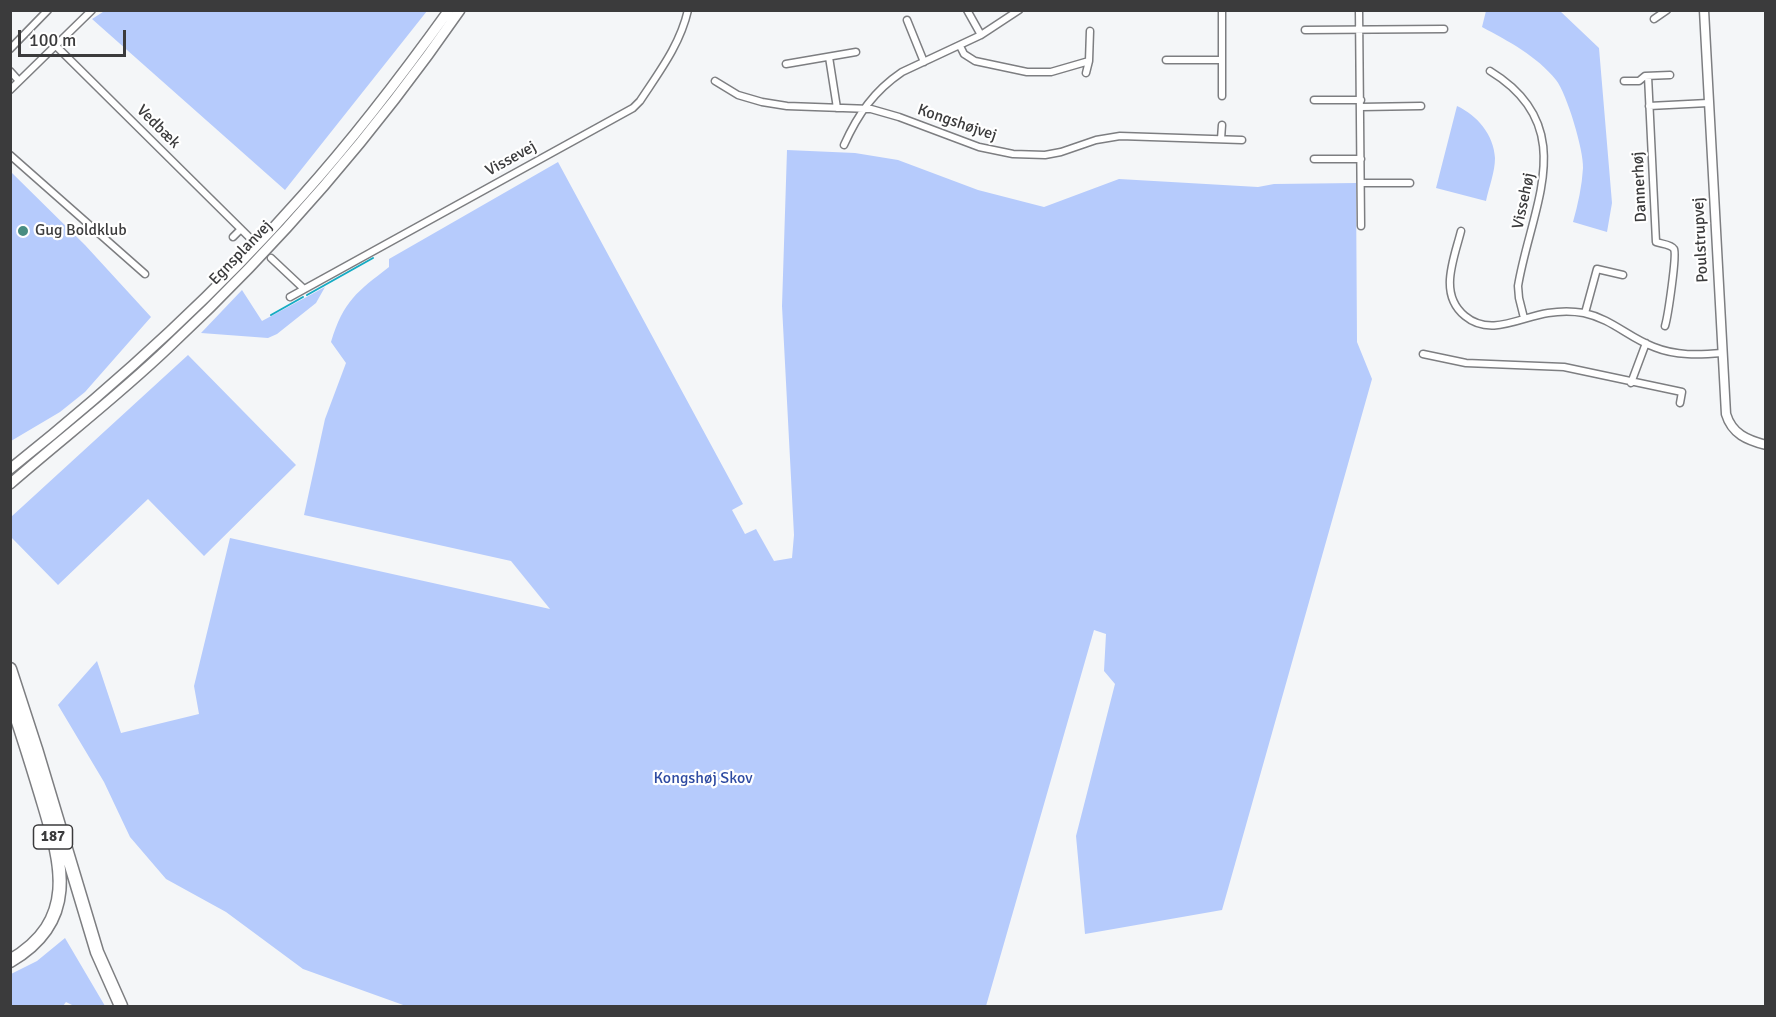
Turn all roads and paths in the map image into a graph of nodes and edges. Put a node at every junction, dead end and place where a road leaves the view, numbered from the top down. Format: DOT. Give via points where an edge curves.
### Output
graph roads {
  1 [pos="92,10"];
  2 [pos="449,10"];
  3 [pos="460,10"];
  4 [pos="688,10"];
  5 [pos="967,10"];
  6 [pos="1019,10"];
  7 [pos="1222,10"];
  8 [pos="1359,10"];
  9 [pos="1667,10"];
  10 [pos="1704,10"];
  11 [pos="44,12"];
  12 [pos="1654,19"];
  13 [pos="906,20"];
  14 [pos="1444,29"];
  15 [pos="1305,30"];
  16 [pos="1359,30"];
  17 [pos="1090,31"];
  18 [pos="981,35"];
  19 [pos="55,45"];
  20 [pos="960,46"];
  21 [pos="10,49"];
  22 [pos="856,52"];
  23 [pos="829,57"];
  24 [pos="1166,60"];
  25 [pos="1222,60"];
  26 [pos="1089,61"];
  27 [pos="924,62"];
  28 [pos="786,64"];
  29 [pos="10,71"];
  30 [pos="1490,71"];
  31 [pos="1086,73"];
  32 [pos="1670,75"];
  33 [pos="1648,76"];
  34 [pos="19,81"];
  35 [pos="716,81"];
  36 [pos="1624,81"];
  37 [pos="10,90"];
  38 [pos="1222,96"];
  39 [pos="1314,100"];
  40 [pos="1361,103"];
  41 [pos="1708,103"];
  42 [pos="1421,106"];
  43 [pos="1649,106"];
  44 [pos="837,108"];
  45 [pos="863,108"];
  46 [pos="1222,124"];
  47 [pos="1221,139"];
  48 [pos="1242,140"];
  49 [pos="844,145"];
  50 [pos="10,155"];
  51 [pos="1314,159"];
  52 [pos="1361,159"];
  53 [pos="1361,183"];
  54 [pos="1410,183"];
  55 [pos="1361,226"];
  56 [pos="241,229"];
  57 [pos="1461,231"];
  58 [pos="233,237"];
  59 [pos="250,238"];
  60 [pos="271,258"];
  61 [pos="145,274"];
  62 [pos="1623,275"];
  63 [pos="304,289"];
  64 [pos="290,297"];
  65 [pos="1585,313"];
  66 [pos="1524,318"];
  67 [pos="1665,326"];
  68 [pos="1646,343"];
  69 [pos="1722,353"];
  70 [pos="1423,354"];
  71 [pos="1631,383"];
  72 [pos="1680,403"];
  73 [pos="1766,445"];
  74 [pos="10,469"];
  75 [pos="10,484"];
  76 [pos="10,669"];
  77 [pos="10,698"];
  78 [pos="10,961"];
  79 [pos="121,1006"];
  1 -- 19 [label="street"];
  2 -- 74 [label="main road, Egnsplanvej" via="403,75 258,245 164,338"];
  3 -- 75 [label="main road, Egnsplanvej" via="375,125 265,252 169,347"];
  4 -- 63 [label="street, Vissevej" via="674,50 633,108"];
  5 -- 18 [label="street"];
  6 -- 18 [label="street"];
  7 -- 25 [label="street"];
  8 -- 16 [label="street"];
  9 -- 12 [label="street"];
  10 -- 41 [label="street, Poulstrupvej"];
  11 -- 21 [label="street"];
  13 -- 27 [label="street"];
  14 -- 16 [label="street"];
  15 -- 16 [label="street"];
  16 -- 40 [label="street"];
  17 -- 26 [label="street"];
  18 -- 20 [label="street"];
  19 -- 34 [label="street"];
  19 -- 56 [label="street, Vedbæk"];
  20 -- 26 [label="street" via="964,54 975,60 1027,72 1051,72"];
  20 -- 27 [label="street"];
  22 -- 23 [label="street"];
  23 -- 28 [label="street"];
  23 -- 44 [label="street"];
  24 -- 25 [label="street"];
  25 -- 38 [label="street"];
  26 -- 31 [label="street"];
  27 -- 45 [label="street" via="891,80"];
  29 -- 34 [label="street"];
  30 -- 66 [label="street, Vissehøj" via="1516,89 1525,101 1538,127 1545,156 1543,186 1518,286"];
  32 -- 33 [label="street"];
  33 -- 36 [label="street" via="1639,81"];
  33 -- 43 [label="street, Dannerhøj"];
  34 -- 37 [label="street"];
  35 -- 44 [label="street, Kongshøjvej" via="738,95 762,102"];
  39 -- 40 [label="street"];
  40 -- 42 [label="street"];
  40 -- 52 [label="street"];
  41 -- 43 [label="street"];
  41 -- 69 [label="street, Poulstrupvej"];
  43 -- 67 [label="street, Dannerhøj" via="1656,242 1674,249 1670,310"];
  44 -- 45 [label="street, Kongshøjvej"];
  45 -- 47 [label="street, Kongshøjvej" via="979,147 1029,156 1120,136"];
  45 -- 49 [label="street"];
  46 -- 47 [label="street"];
  47 -- 48 [label="street, Kongshøjvej"];
  50 -- 61 [label="street"];
  51 -- 52 [label="street"];
  52 -- 53 [label="street"];
  53 -- 54 [label="street"];
  53 -- 55 [label="street"];
  56 -- 58 [label="street"];
  56 -- 59 [label="street, Vedbæk"];
  57 -- 66 [label="street" via="1449,280 1455,305 1468,319 1482,326"];
  60 -- 63 [label="street"];
  62 -- 65 [label="street" via="1597,269"];
  63 -- 64 [label="street, Vissevej"];
  65 -- 66 [label="street" via="1559,311"];
  65 -- 68 [label="street" via="1613,323"];
  68 -- 69 [label="street" via="1684,354"];
  68 -- 71 [label="street"];
  69 -- 73 [label="street, Poulstrupvej" via="1728,419 1740,435"];
  70 -- 71 [label="street" via="1466,363 1564,367"];
  71 -- 72 [label="street" via="1682,393"];
  76 -- 79 [label="highway, 187" via="97,952"];
  77 -- 78 [label="highway, 187" via="61,872 57,905 50,921 41,936"];
}
